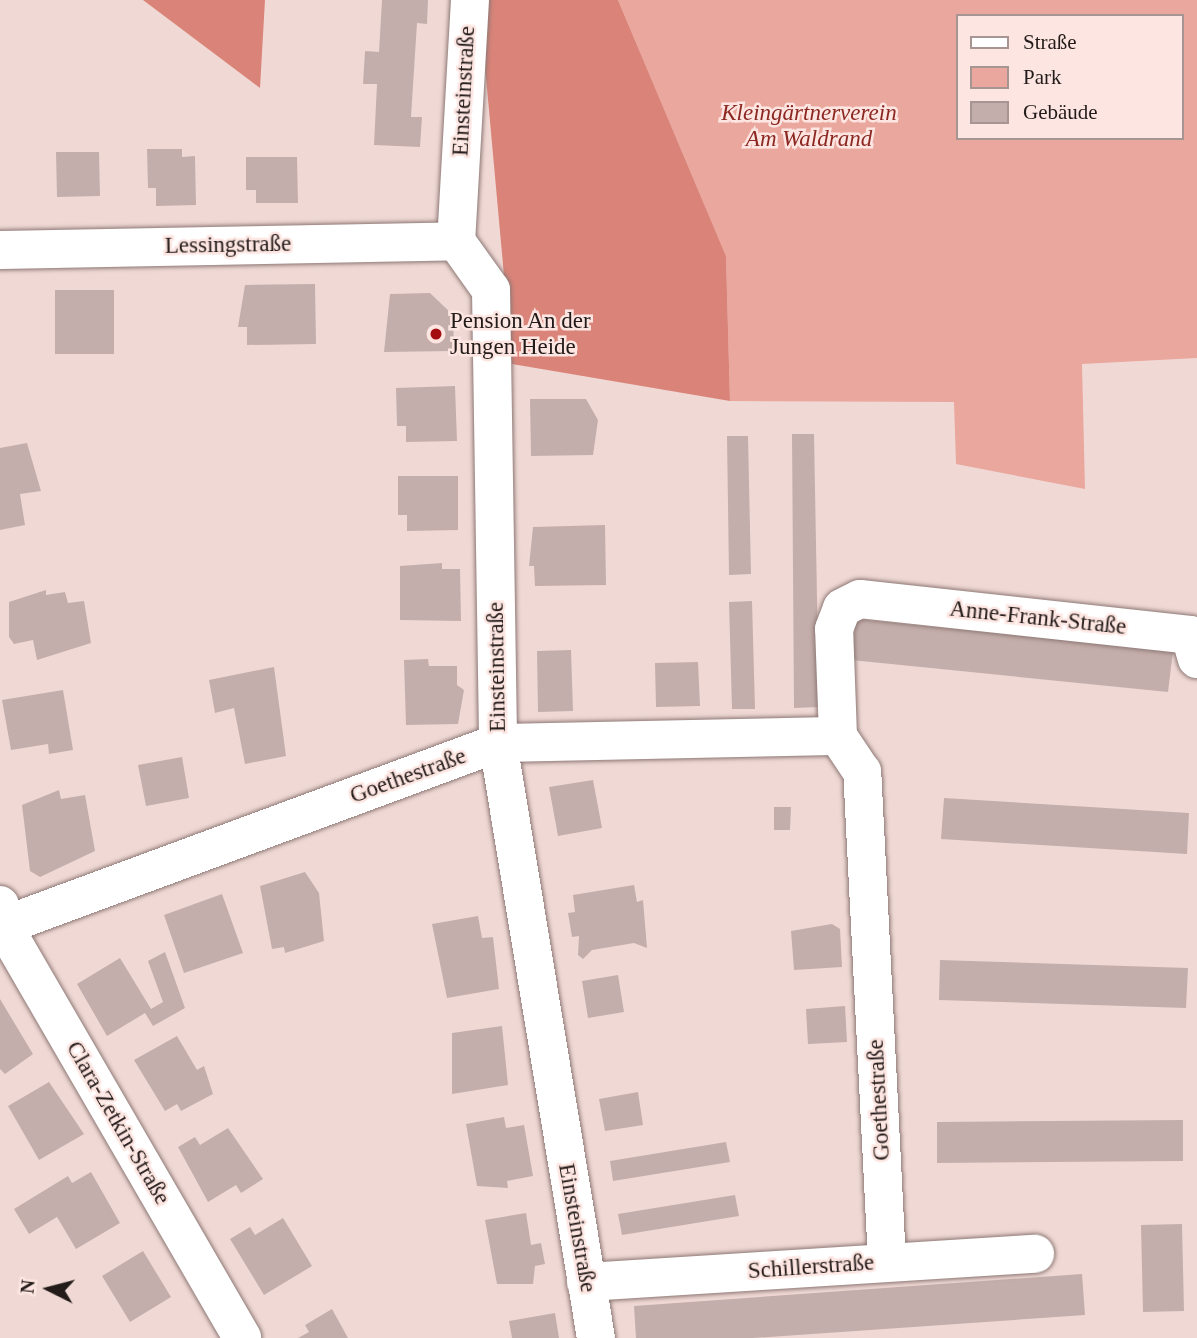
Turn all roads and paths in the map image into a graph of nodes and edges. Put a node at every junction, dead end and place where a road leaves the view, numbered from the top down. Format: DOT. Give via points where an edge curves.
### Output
graph roads {
  1 [pos="470,0"];
  2 [pos="456,241"];
  3 [pos="0,250"];
  4 [pos="1197,659"];
  5 [pos="838,736"];
  6 [pos="498,743"];
  7 [pos="1,919"];
  8 [pos="1035,1254"];
  9 [pos="887,1261"];
  10 [pos="586,1282"];
  11 [pos="242,1338"];
  12 [pos="596,1338"];
  1 -- 2 [label="street, Einsteinstraße"];
  2 -- 3 [label="street, Lessingstraße"];
  2 -- 6 [label="street, Einsteinstraße" via="491,290"];
  4 -- 5 [label="street, Anne-Frank-Straße" via="1190,635 860,599 842,608 834,629"];
  5 -- 6 [label="street, Goethestraße"];
  5 -- 9 [label="street, Goethestraße" via="862,772"];
  6 -- 7 [label="street, Goethestraße"];
  6 -- 10 [label="street, Einsteinstraße"];
  7 -- 11 [label="street, Clara-Zetkin-Straße"];
  8 -- 9 [label="street, Schillerstraße"];
  9 -- 10 [label="street, Schillerstraße"];
  10 -- 12 [label="street, Einsteinstraße"];
}
